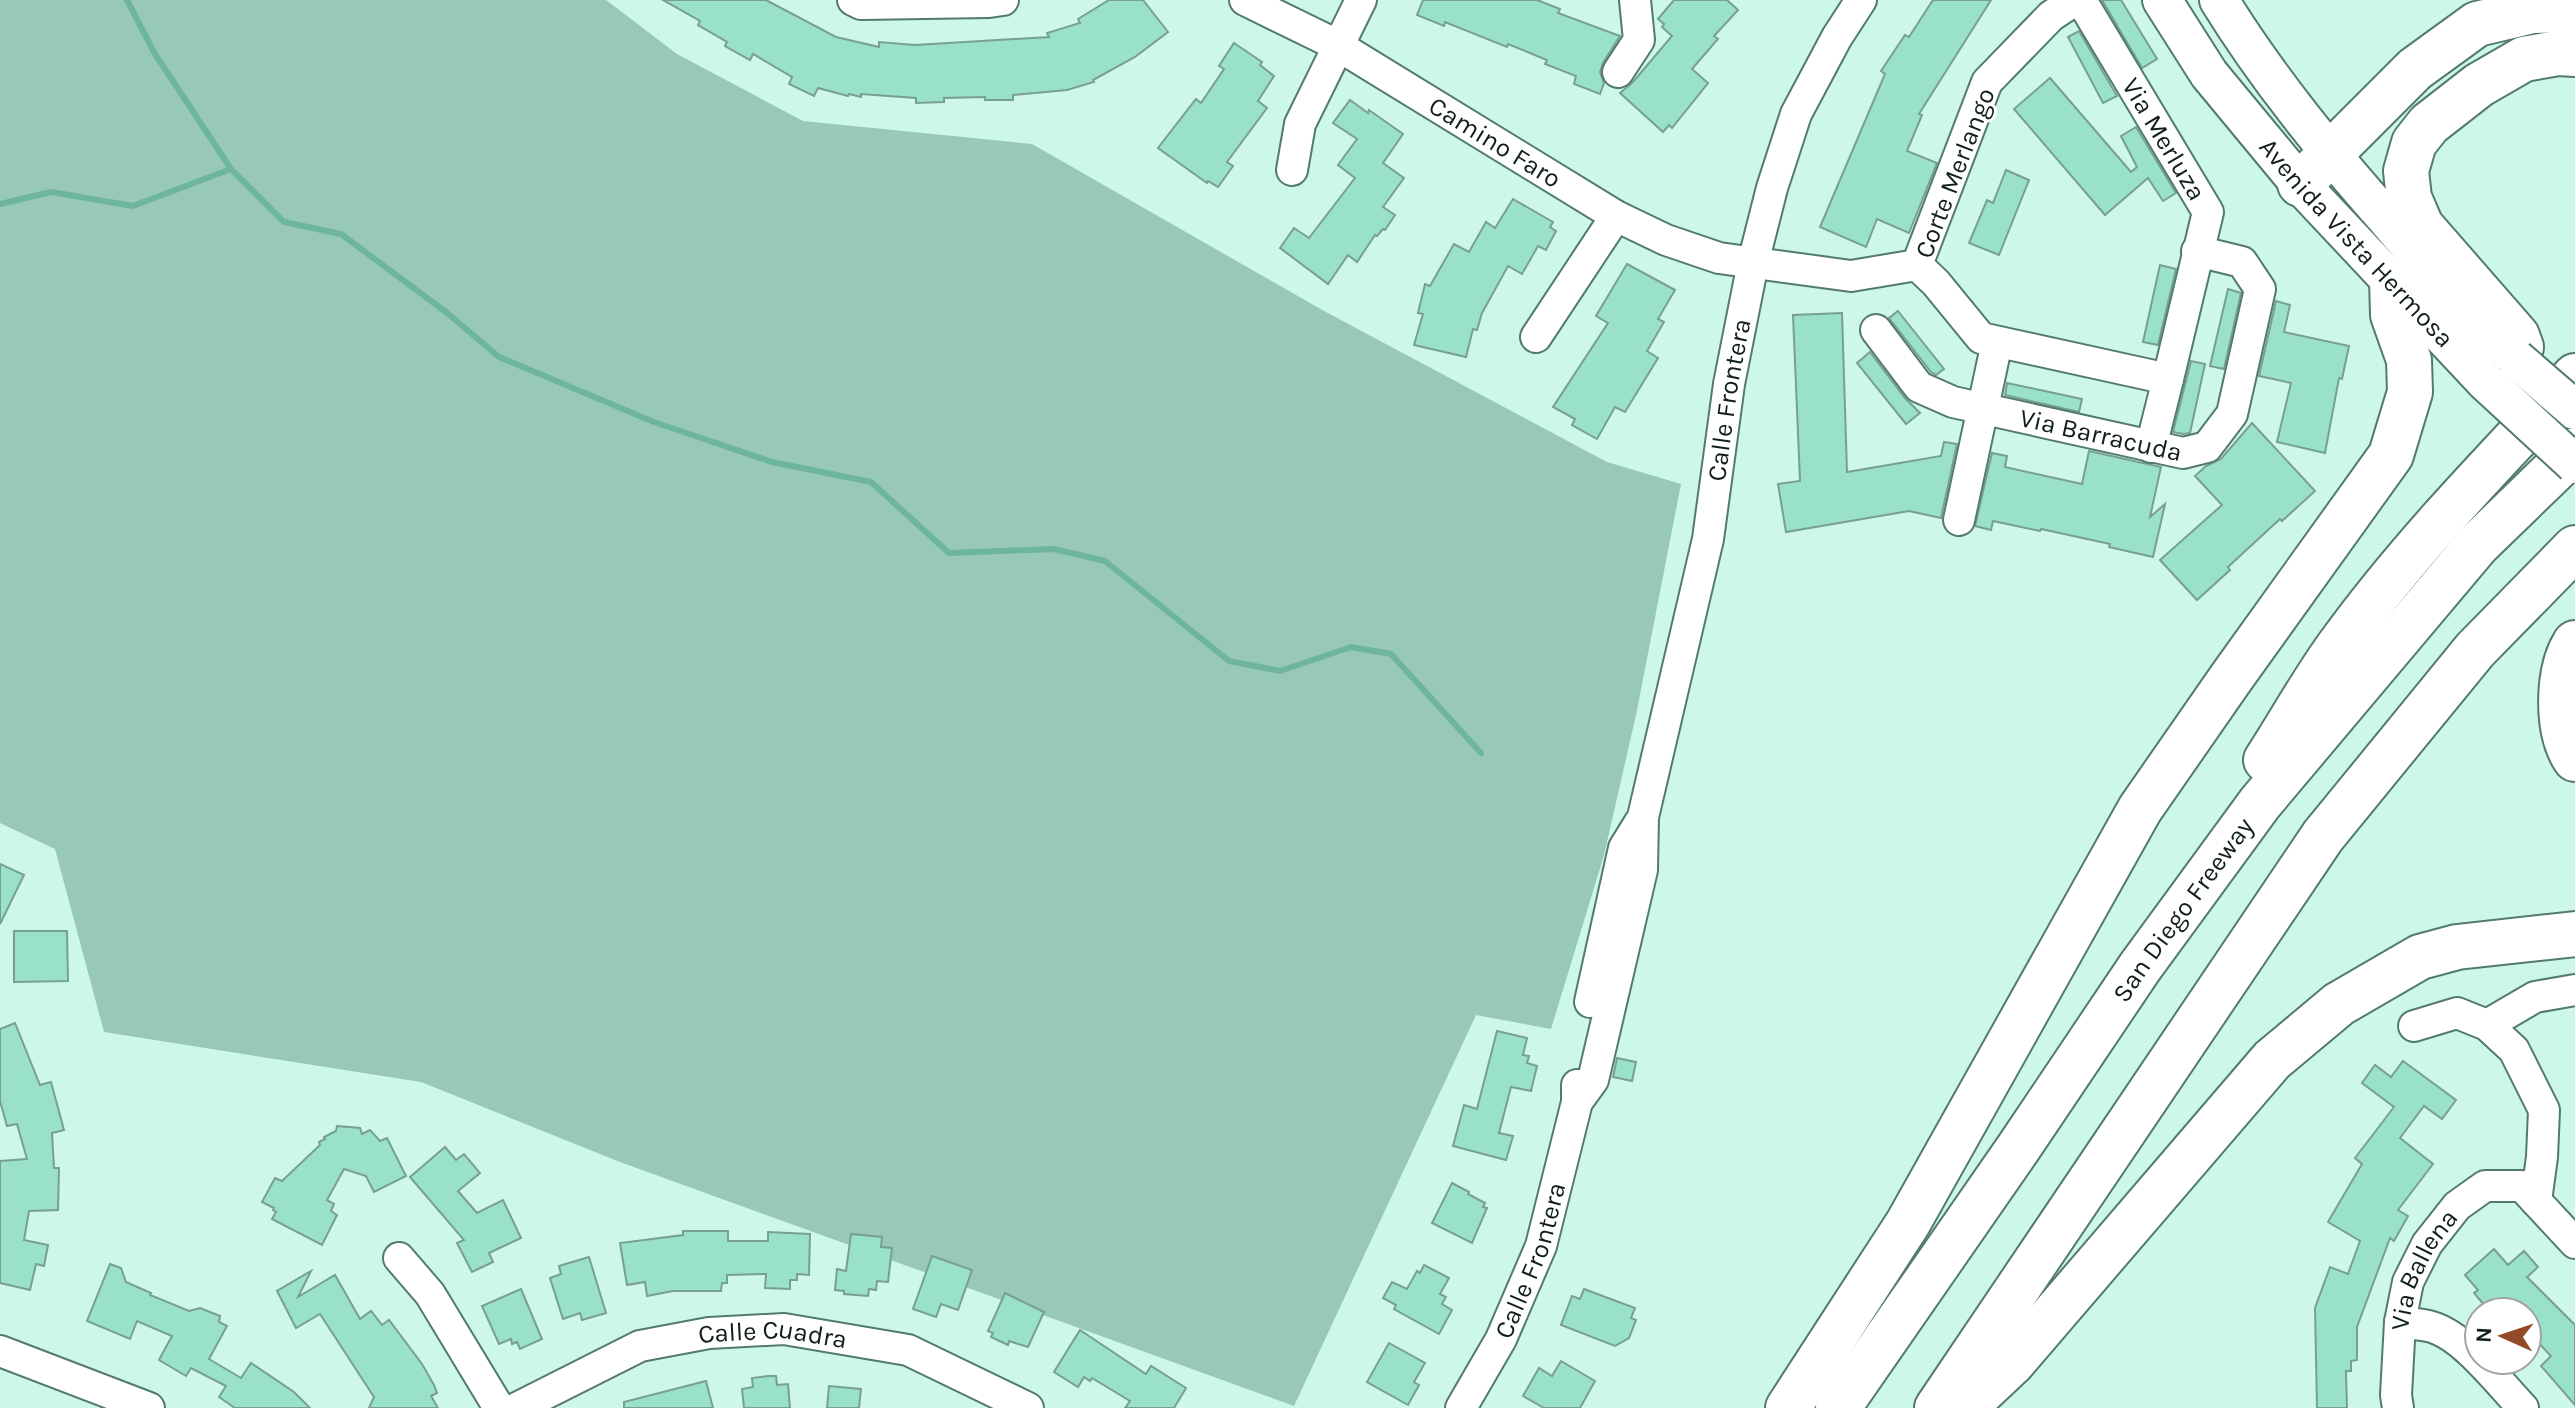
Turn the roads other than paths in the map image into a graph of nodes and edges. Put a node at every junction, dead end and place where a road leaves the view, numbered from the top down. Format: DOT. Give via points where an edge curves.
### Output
graph roads {
  1 [pos="853,0"];
  2 [pos="1003,0"];
  3 [pos="1245,0"];
  4 [pos="1361,0"];
  5 [pos="1635,0"];
  6 [pos="1861,0"];
  7 [pos="2075,0"];
  8 [pos="2081,0"];
  9 [pos="2162,0"];
  10 [pos="2219,0"];
  11 [pos="2575,10"];
  12 [pos="1337,45"];
  13 [pos="2575,54"];
  14 [pos="1618,72"];
  15 [pos="2330,153"];
  16 [pos="1292,170"];
  17 [pos="2300,184"];
  18 [pos="1616,216"];
  19 [pos="2197,251"];
  20 [pos="1753,263"];
  21 [pos="1917,265"];
  22 [pos="2392,279"];
  23 [pos="1876,330"];
  24 [pos="1536,337"];
  25 [pos="1997,342"];
  26 [pos="2501,370"];
  27 [pos="2575,376"];
  28 [pos="2168,379"];
  29 [pos="1984,409"];
  30 [pos="2575,410"];
  31 [pos="2151,447"];
  32 [pos="2575,450"];
  33 [pos="2575,464"];
  34 [pos="1959,520"];
  35 [pos="2575,548"];
  36 [pos="2575,643"];
  37 [pos="2575,759"];
  38 [pos="2575,934"];
  39 [pos="2140,967"];
  40 [pos="2575,990"];
  41 [pos="2487,1025"];
  42 [pos="2414,1026"];
  43 [pos="2529,1194"];
  44 [pos="2575,1243"];
  45 [pos="399,1258"];
  46 [pos="2400,1322"];
  47 [pos="0,1351"];
  48 [pos="149,1408"];
  49 [pos="499,1408"];
  50 [pos="517,1408"];
  51 [pos="1028,1408"];
  52 [pos="1461,1408"];
  53 [pos="1788,1408"];
  54 [pos="1838,1408"];
  55 [pos="1937,1408"];
  56 [pos="1964,1408"];
  57 [pos="2398,1408"];
  58 [pos="2523,1408"];
  1 -- 2 [label="street"];
  3 -- 12 [label="street, Camino Faro"];
  4 -- 12 [label="street"];
  5 -- 14 [label="street" via="1639,40"];
  6 -- 20 [label="street, Calle Frontera" via="1796,114"];
  7 -- 21 [label="street, Corte Merlango" via="2051,16 1987,82"];
  8 -- 19 [label="street, Via Merluza" via="2208,212"];
  9 -- 17 [label="main road, Avenida Vista Hermosa" via="2209,74"];
  10 -- 15 [label="main road, Avenida Vista Hermosa" via="2250,50"];
  11 -- 15 [label="highway" via="2532,11 2477,24 2415,69"];
  12 -- 16 [label="street" via="1300,124"];
  12 -- 18 [label="street, Camino Faro"];
  13 -- 26 [label="highway" via="2524,59 2479,85 2429,124 2414,143 2406,171 2409,198 2421,226 2517,336 2521,347"];
  15 -- 17 [label="highway"];
  15 -- 26 [label="main road, Avenida Vista Hermosa" via="2459,304"];
  17 -- 22 [label="main road, Avenida Vista Hermosa"];
  18 -- 20 [label="street, Camino Faro" via="1666,240"];
  18 -- 24 [label="street"];
  19 -- 28 [label="street, Via Merluza"];
  19 -- 31 [label="street, Via Barracuda" via="2242,262 2260,289 2232,414 2207,447 2183,453"];
  20 -- 21 [label="street, Camino Faro" via="1851,276"];
  20 -- 52 [label="street, Calle Frontera" via="1729,384 1708,539 1643,817 1642,870 1593,1080 1577,1102 1541,1246 1501,1339"];
  21 -- 25 [label="street, Corte Merlango" via="1981,338"];
  22 -- 26 [label="main road, Avenida Vista Hermosa"];
  22 -- 53 [label="highway" via="2393,315 2409,360 2410,392 2391,455 2140,809 1908,1223"];
  23 -- 29 [label="street, Via Barracuda" via="1919,387"];
  25 -- 28 [label="street, Corte Merlango"];
  25 -- 29 [label="street"];
  26 -- 30 [label="main road, Avenida Vista Hermosa, bridge"];
  26 -- 33 [label="main road, Avenida Vista Hermosa, bridge"];
  27 -- 39 [label="highway" via="2383,589 2338,648 2196,869"];
  28 -- 31 [label="street"];
  29 -- 31 [label="street, Via Barracuda"];
  29 -- 34 [label="street"];
  32 -- 39 [label="highway, San Diego Freeway" via="2477,545 2260,803"];
  35 -- 55 [label="highway" via="2475,650 2323,836"];
  36 -- 37 [label="highway" via="2559,698"];
  38 -- 56 [label="highway" via="2457,947 2420,957 2339,1004 2272,1060 2012,1363"];
  39 -- 54 [label="highway, San Diego Freeway"];
  40 -- 41 [label="street" via="2535,997"];
  41 -- 42 [label="street" via="2457,1013"];
  41 -- 43 [label="street" via="2514,1050 2544,1110 2542,1157"];
  43 -- 44 [label="street"];
  43 -- 46 [label="street, Via Ballena" via="2485,1186 2457,1206 2427,1244 2408,1282"];
  45 -- 49 [label="street" via="430,1294"];
  46 -- 57 [label="street, Via Ballena"];
  46 -- 58 [label="street" via="2433,1327 2450,1336"];
  47 -- 48 [label="street"];
  50 -- 51 [label="street, Calle Cuadra" via="640,1346 709,1333 784,1329 908,1350"];
}
